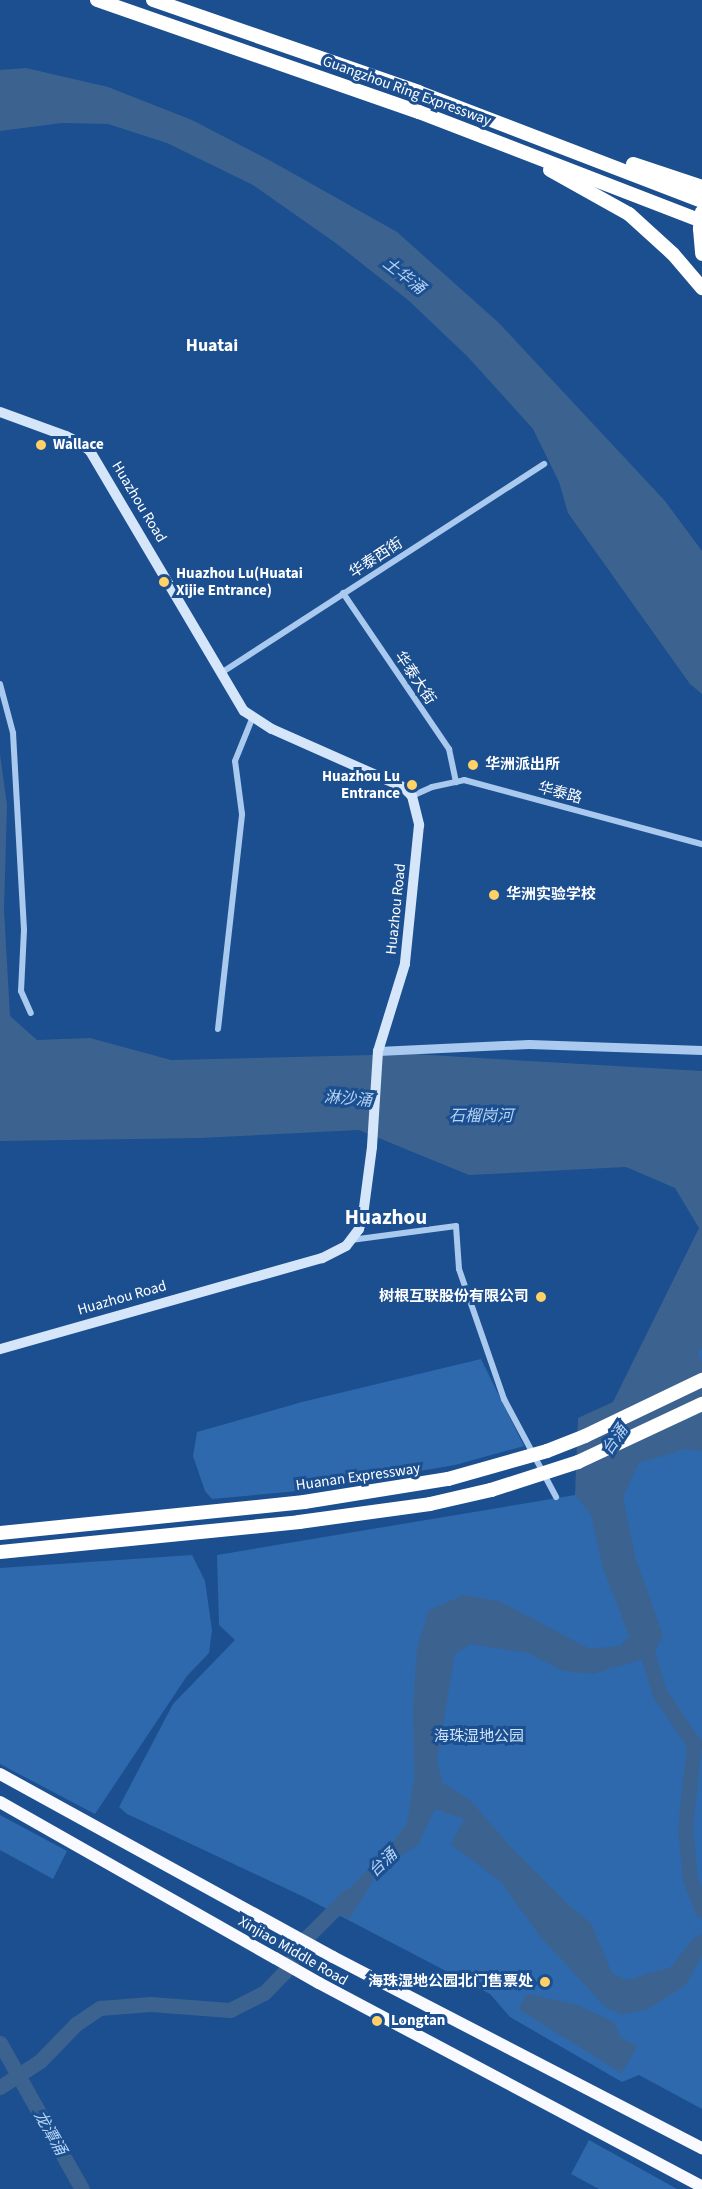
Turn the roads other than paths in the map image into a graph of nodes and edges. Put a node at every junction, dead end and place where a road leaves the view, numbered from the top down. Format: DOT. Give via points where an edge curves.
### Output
graph roads {
  1 [pos="97,0"];
  2 [pos="153,0"];
  3 [pos="418,92"];
  4 [pos="419,112"];
  5 [pos="702,187"];
  6 [pos="702,201"];
  7 [pos="702,212"];
  8 [pos="702,221"];
  9 [pos="702,254"];
  10 [pos="702,288"];
  11 [pos="0,412"];
  12 [pos="544,464"];
  13 [pos="343,593"];
  14 [pos="220,673"];
  15 [pos="0,684"];
  16 [pos="252,718"];
  17 [pos="456,782"];
  18 [pos="412,795"];
  19 [pos="702,844"];
  20 [pos="31,1013"];
  21 [pos="218,1029"];
  22 [pos="702,1050"];
  23 [pos="378,1051"];
  24 [pos="351,1240"];
  25 [pos="0,1348"];
  26 [pos="702,1380"];
  27 [pos="702,1404"];
  28 [pos="556,1497"];
  29 [pos="0,1533"];
  30 [pos="0,1552"];
  31 [pos="0,1774"];
  32 [pos="0,1802"];
  33 [pos="702,2148"];
  34 [pos="701,2186"];
  1 -- 4 [label="highway, Guangzhou Ring Expressway"];
  2 -- 3 [label="highway, Guangzhou Ring Expressway"];
  3 -- 5 [label="highway"];
  3 -- 6 [label="highway, Guangzhou Ring Expressway"];
  4 -- 8 [label="highway, Guangzhou Ring Expressway"];
  4 -- 10 [label="highway" via="542,165 629,214 673,254"];
  7 -- 9 [label="highway, bridge"];
  11 -- 14 [label="main road, Huazhou Road" via="80,442 90,451"];
  12 -- 13 [label="street, 华泰西街"];
  13 -- 14 [label="street, 华泰西街"];
  13 -- 17 [label="street, 华泰大街" via="449,749"];
  14 -- 16 [label="main road, Huazhou Road"];
  15 -- 20 [label="street" via="13,733 24,930 21,992"];
  16 -- 18 [label="main road, Huazhou Road" via="403,787"];
  16 -- 21 [label="street" via="236,761 242,814"];
  17 -- 18 [label="street, 华泰路"];
  17 -- 19 [label="street, 华泰路" via="464,780"];
  18 -- 23 [label="main road, Huazhou Road" via="419,825 405,964"];
  22 -- 23 [label="street" via="529,1044"];
  23 -- 24 [label="main road, Huazhou Road" via="363,1215"];
  24 -- 25 [label="main road, Huazhou Road" via="322,1258"];
  24 -- 28 [label="street" via="456,1226 459,1269 504,1399"];
  26 -- 29 [label="highway, Huanan Expressway, bridge" via="556,1447 448,1479 304,1502"];
  27 -- 30 [label="highway, bridge" via="578,1462 491,1490 430,1504 299,1522"];
  31 -- 33 [label="highway, Xinjiao Middle Road" via="333,1957"];
  32 -- 34 [label="highway, Xinjiao Middle Road, bridge" via="319,1983"];
}
